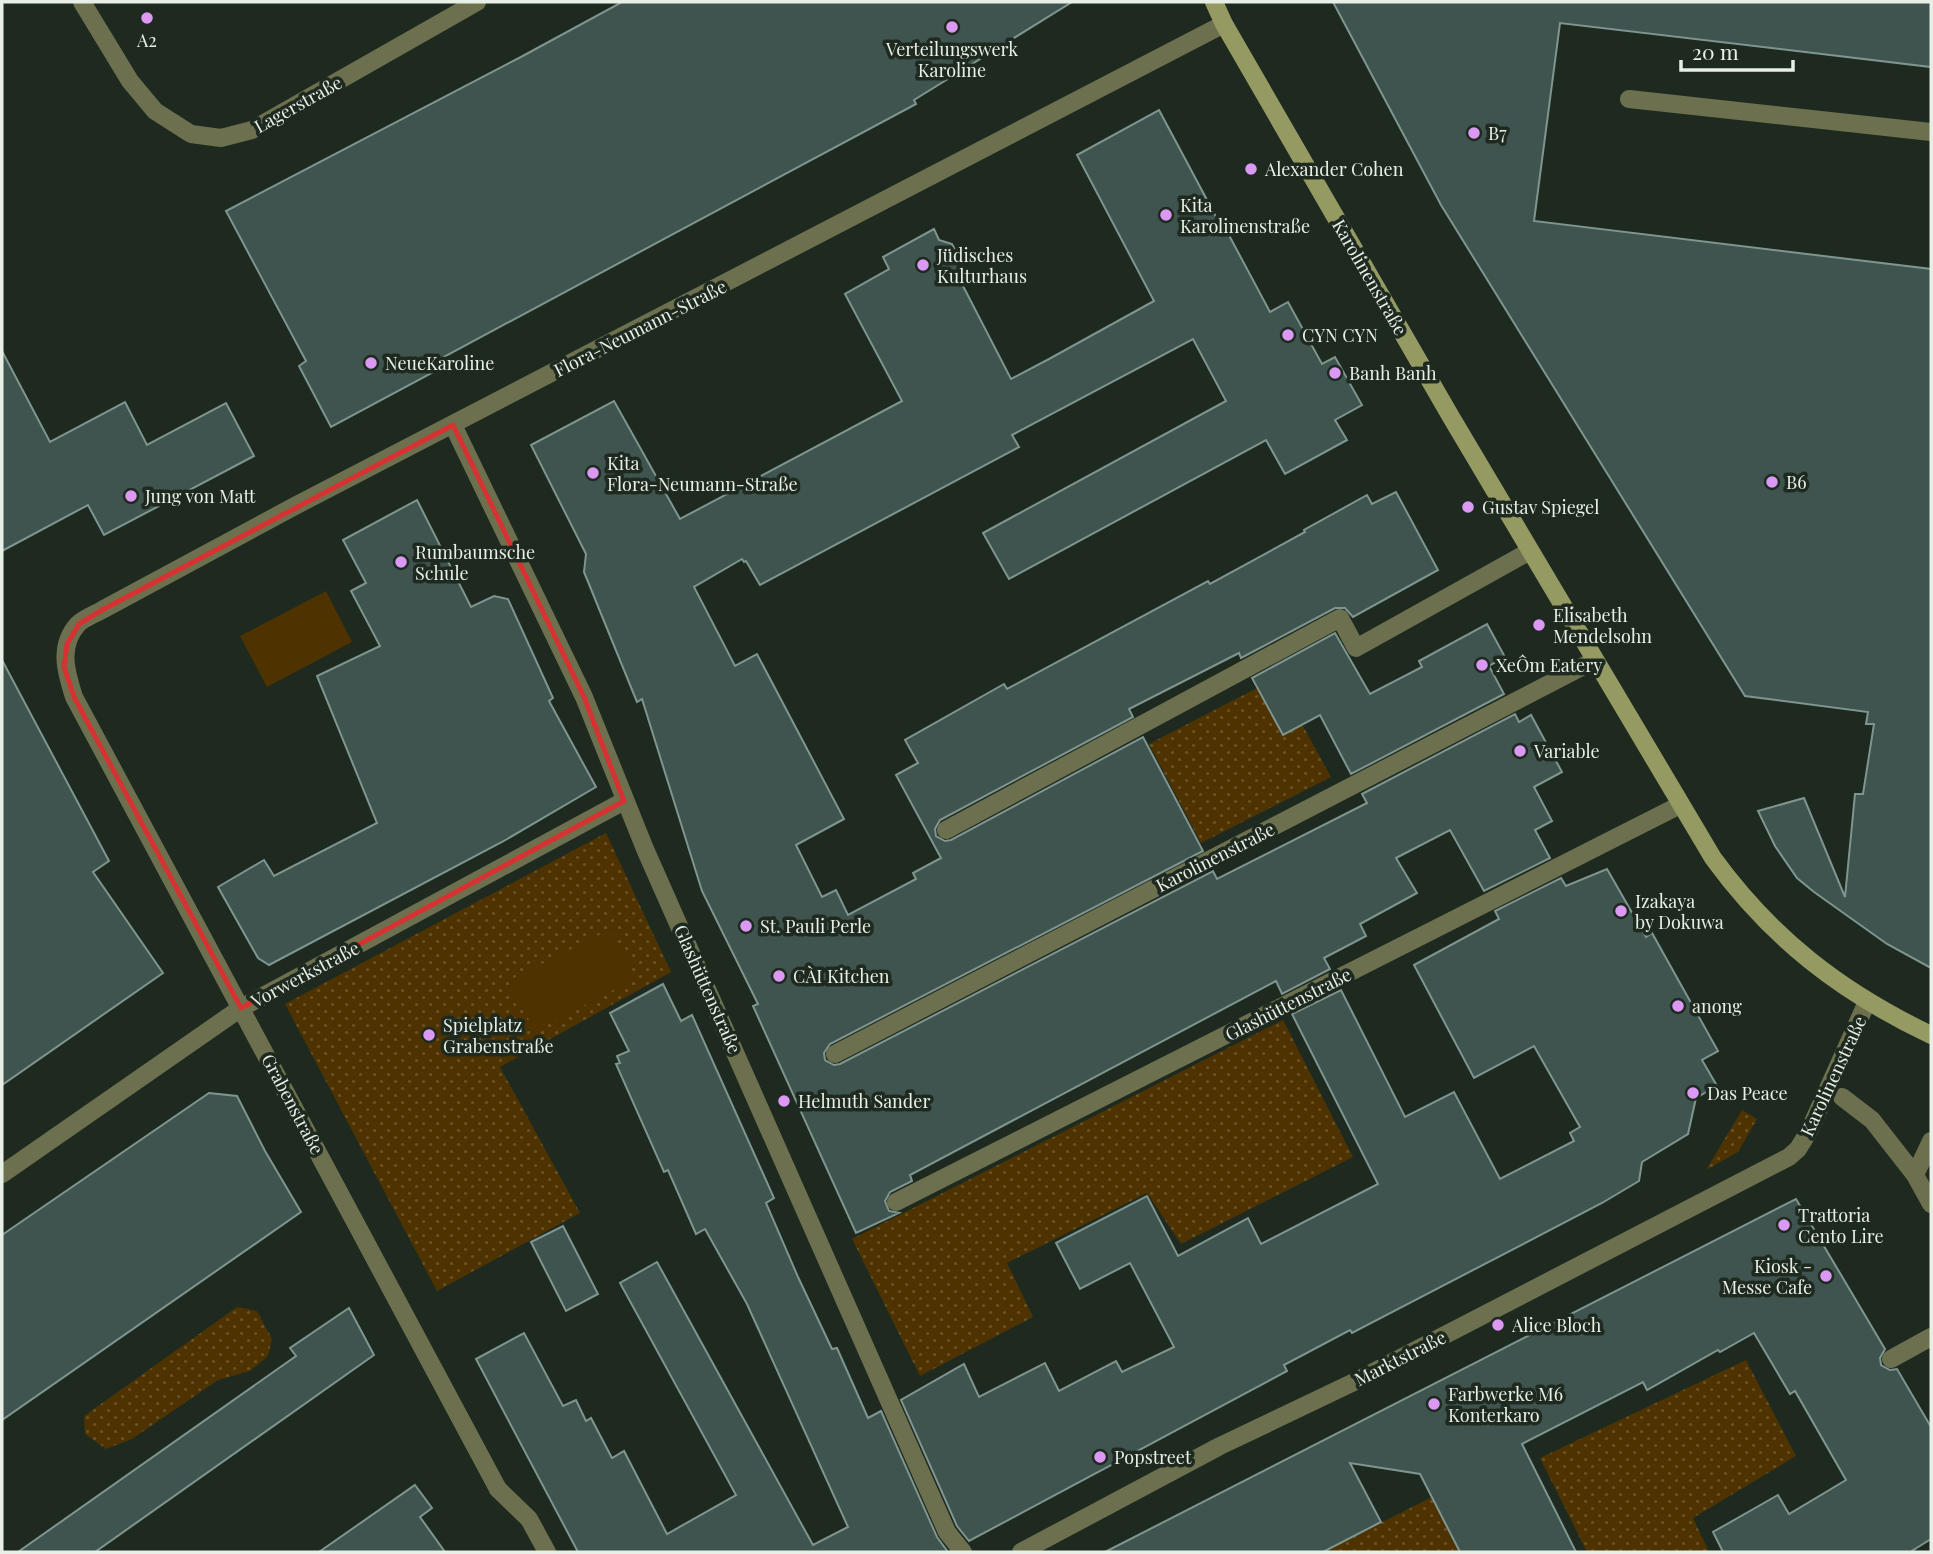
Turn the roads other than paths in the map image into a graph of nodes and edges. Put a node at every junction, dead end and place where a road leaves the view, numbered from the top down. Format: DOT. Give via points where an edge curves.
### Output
graph roads {
  1 [pos="82,2"];
  2 [pos="477,2"];
  3 [pos="1214,2"];
  4 [pos="1224,24"];
  5 [pos="1629,99"];
  6 [pos="1931,132"];
  7 [pos="453,425"];
  8 [pos="1530,551"];
  9 [pos="66,644"];
  10 [pos="1595,660"];
  11 [pos="624,801"];
  12 [pos="1680,804"];
  13 [pos="946,830"];
  14 [pos="1867,1002"];
  15 [pos="241,1008"];
  16 [pos="1931,1035"];
  17 [pos="835,1054"];
  18 [pos="1835,1094"];
  19 [pos="1931,1141"];
  20 [pos="1779,1162"];
  21 [pos="2,1174"];
  22 [pos="1915,1175"];
  23 [pos="896,1202"];
  24 [pos="1931,1204"];
  25 [pos="1931,1337"];
  26 [pos="1891,1359"];
  27 [pos="547,1552"];
  28 [pos="963,1552"];
  29 [pos="1021,1552"];
  1 -- 2 [label="street, Lagerstraße" via="130,81 155,111 191,134 222,138 252,130"];
  3 -- 4 [label="main road, Karolinenstraße"];
  4 -- 7 [label="street, Flora-Neumann-Straße"];
  4 -- 8 [label="main road, Karolinenstraße"];
  5 -- 6 [label="street"];
  7 -- 9 [label="street, Flora-Neumann-Straße" via="102,610 79,624"];
  7 -- 11 [label="street, Glashüttenstraße" via="584,697"];
  8 -- 10 [label="main road, Karolinenstraße"];
  8 -- 13 [label="street" via="1356,648 1340,618"];
  9 -- 15 [label="street, Grabenstraße" via="64,667 74,697"];
  10 -- 12 [label="main road, Karolinenstraße"];
  10 -- 17 [label="street, Karolinenstraße"];
  11 -- 15 [label="street, Vorwerkstraße"];
  11 -- 28 [label="street, Glashüttenstraße" via="947,1532"];
  12 -- 14 [label="main road, Karolinenstraße" via="1713,858 1760,916 1822,972"];
  12 -- 23 [label="street, Glashüttenstraße"];
  14 -- 16 [label="main road"];
  14 -- 18 [label="street, Karolinenstraße"];
  15 -- 21 [label="street, Vorwerkstraße"];
  15 -- 27 [label="street, Grabenstraße" via="498,1489 529,1519"];
  18 -- 20 [label="street, Karolinenstraße" via="1805,1140"];
  18 -- 22 [label="street, Karolinenstraße" via="1872,1120"];
  19 -- 22 [label="street"];
  20 -- 29 [label="street, Marktstraße"];
  22 -- 24 [label="street, Karolinenstraße"];
  25 -- 26 [label="street"];
}
